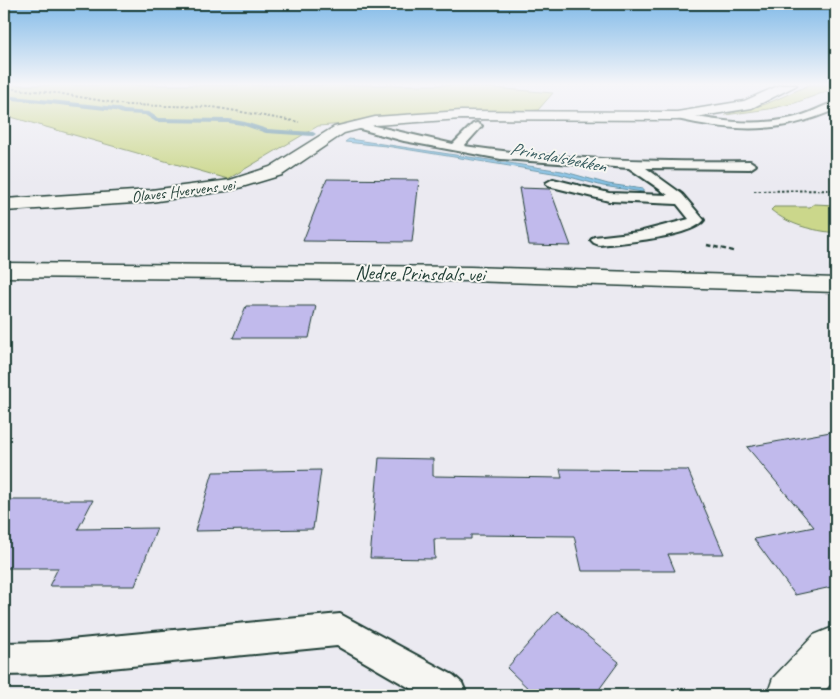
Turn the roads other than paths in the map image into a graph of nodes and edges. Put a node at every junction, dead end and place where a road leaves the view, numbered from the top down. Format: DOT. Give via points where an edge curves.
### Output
graph roads {
  1 [pos="404,118"];
  2 [pos="685,118"];
  3 [pos="802,118"];
  4 [pos="357,125"];
  5 [pos="477,126"];
  6 [pos="456,148"];
  7 [pos="750,165"];
  8 [pos="633,166"];
  9 [pos="553,183"];
  10 [pos="679,200"];
  11 [pos="4,205"];
  12 [pos="599,240"];
  13 [pos="4,270"];
  14 [pos="836,285"];
  15 [pos="836,648"];
  16 [pos="4,659"];
  17 [pos="450,695"];
  18 [pos="790,695"];
  1 -- 4 [label="street, Olaves Hvervens vei"];
  2 -- 3 [label="lane" via="761,128"];
  4 -- 6 [label="lane"];
  4 -- 11 [label="street, Olaves Hvervens vei" via="339,130 276,171 232,185 151,196"];
  5 -- 6 [label="lane"];
  6 -- 8 [label="lane"];
  7 -- 8 [label="lane"];
  8 -- 10 [label="lane" via="655,177"];
  9 -- 10 [label="lane" via="609,197"];
  10 -- 12 [label="lane" via="697,220 692,224 639,237"];
  13 -- 14 [label="street, Nedre Prinsdals vei" via="470,274"];
  15 -- 18 [label="street"];
  16 -- 17 [label="lane" via="49,658 340,630"];
}
